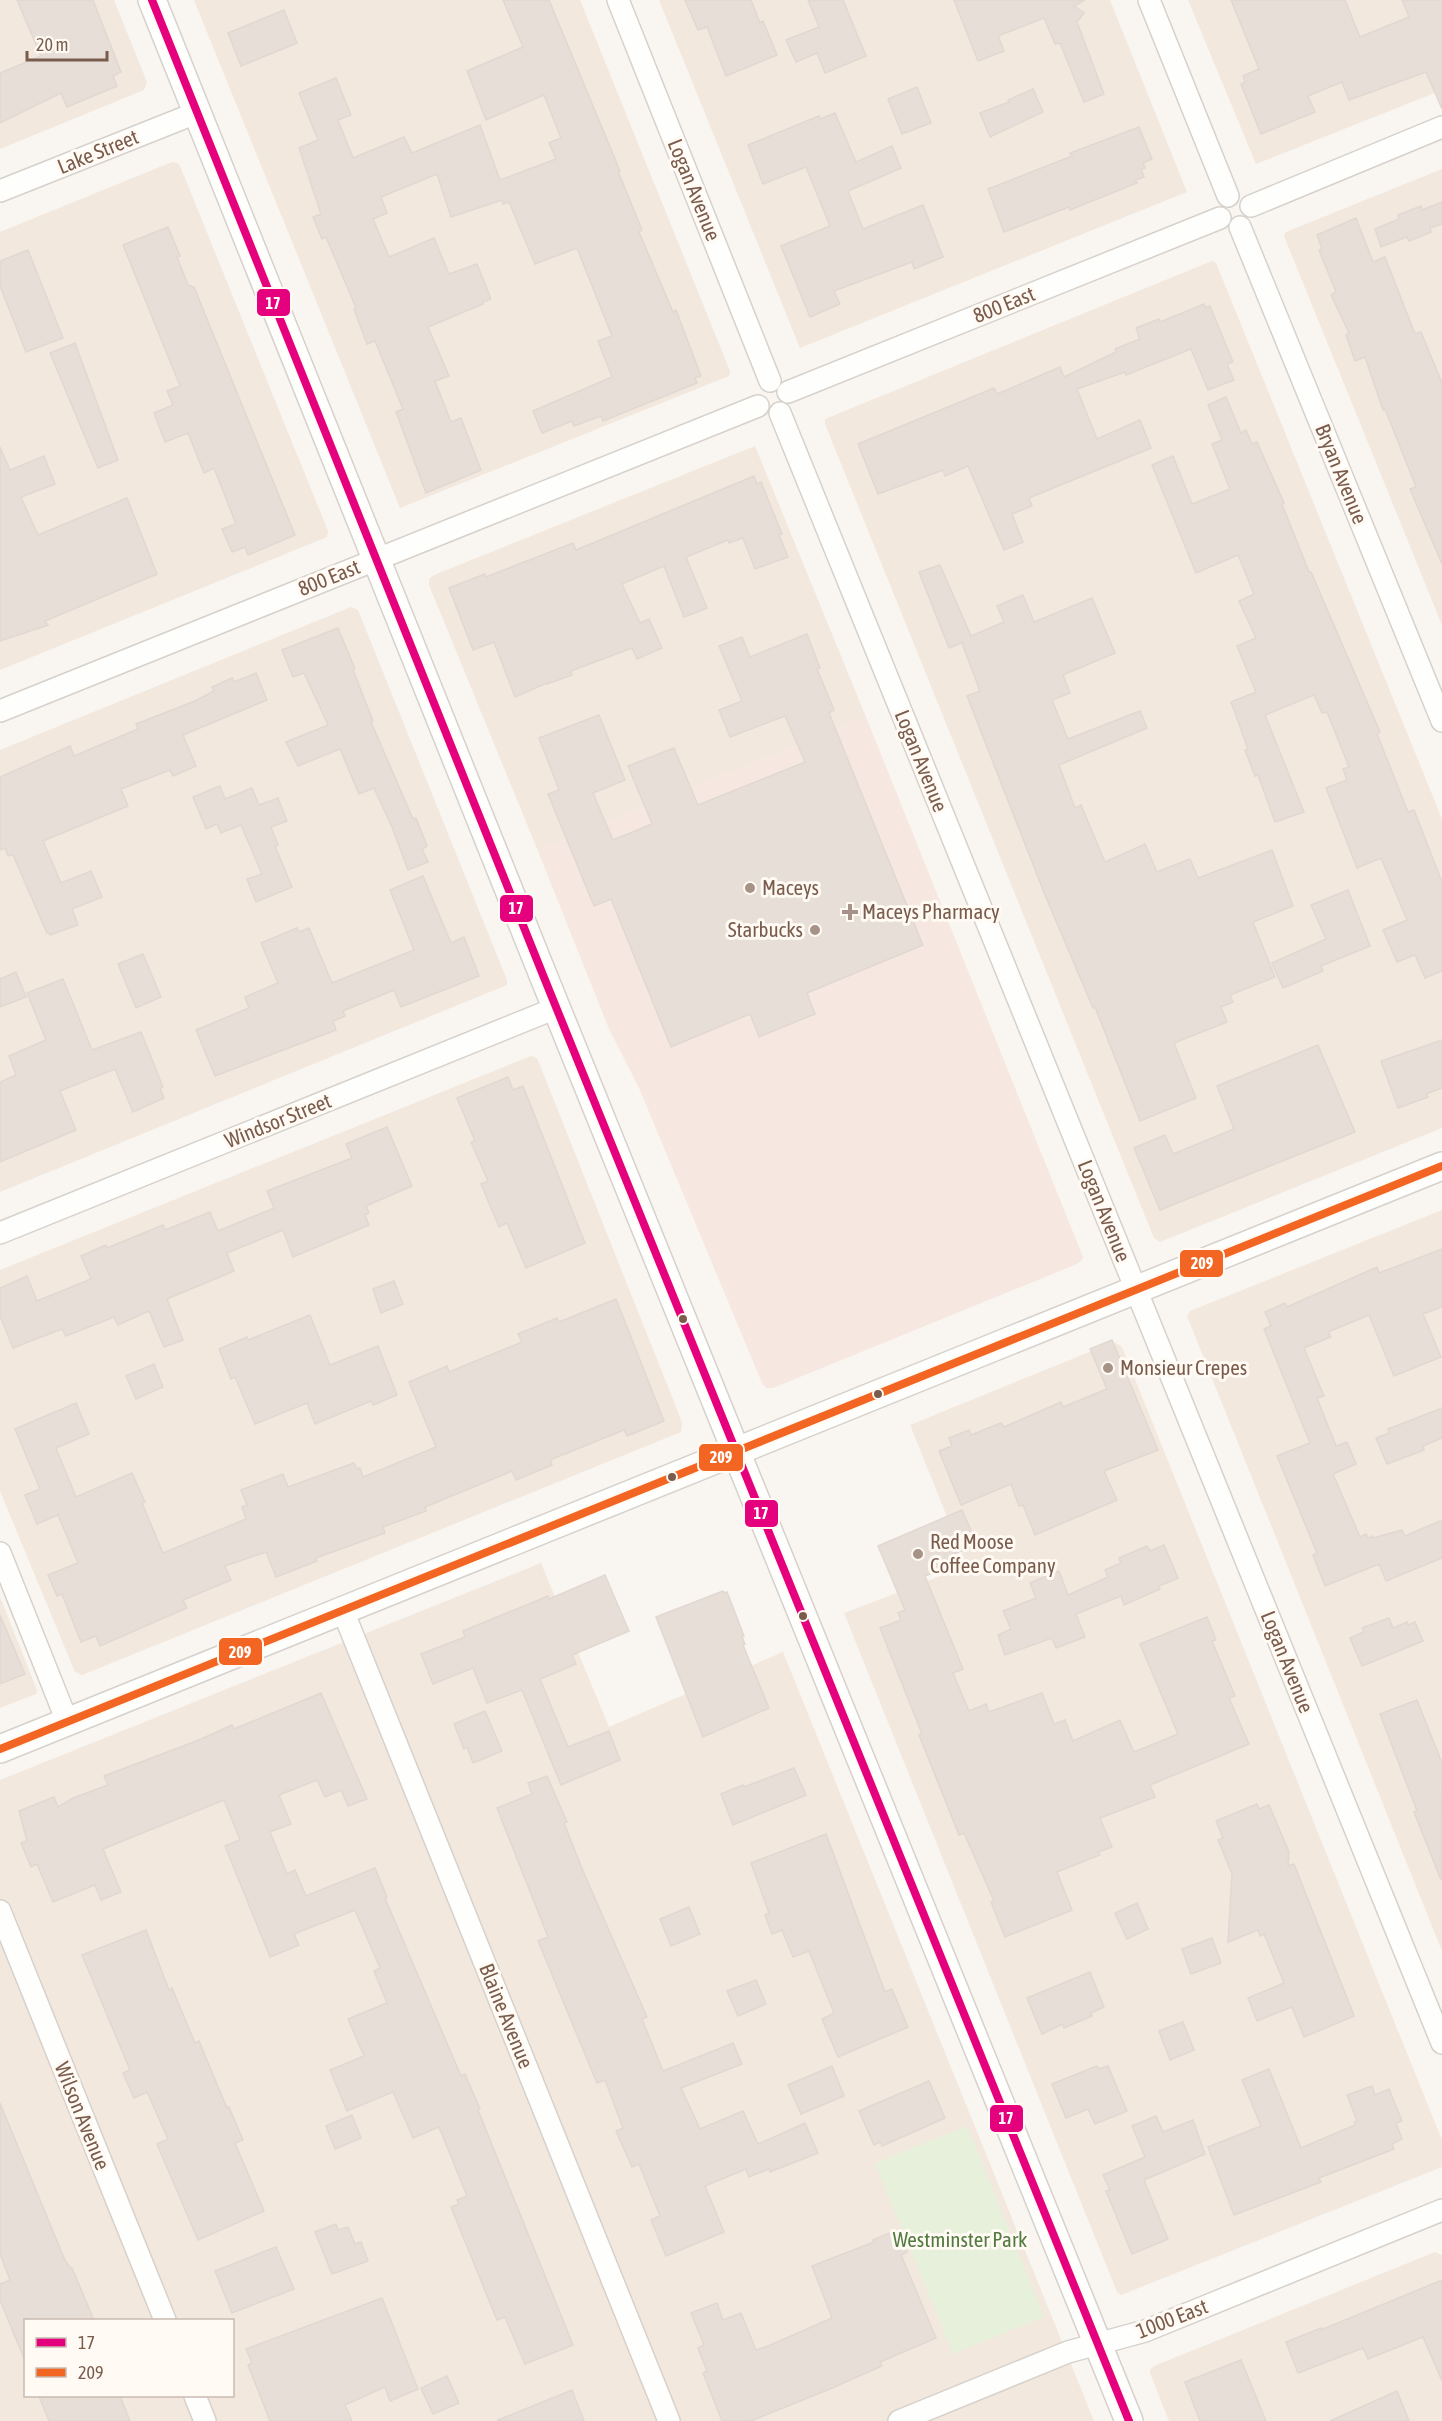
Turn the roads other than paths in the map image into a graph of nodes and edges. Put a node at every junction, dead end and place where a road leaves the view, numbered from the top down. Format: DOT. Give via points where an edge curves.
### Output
graph roads {
  1 [pos="152,0"];
  2 [pos="618,0"];
  3 [pos="1149,0"];
  4 [pos="196,112"];
  5 [pos="1442,128"];
  6 [pos="0,191"];
  7 [pos="1228,196"];
  8 [pos="1251,206"];
  9 [pos="1220,218"];
  10 [pos="1240,227"];
  11 [pos="770,381"];
  12 [pos="788,392"];
  13 [pos="758,406"];
  14 [pos="780,413"];
  15 [pos="378,559"];
  16 [pos="0,711"];
  17 [pos="1442,721"];
  18 [pos="556,1008"];
  19 [pos="1442,1166"];
  20 [pos="0,1233"];
  21 [pos="1136,1290"];
  22 [pos="737,1452"];
  23 [pos="0,1554"];
  24 [pos="343,1611"];
  25 [pos="68,1721"];
  26 [pos="0,1749"];
  27 [pos="0,1911"];
  28 [pos="1442,2043"];
  29 [pos="1442,2210"];
  30 [pos="165,2319"];
  31 [pos="1098,2345"];
  32 [pos="195,2397"];
  33 [pos="205,2421"];
  34 [pos="669,2421"];
  35 [pos="899,2421"];
  36 [pos="1129,2421"];
  1 -- 4 [label="street"];
  2 -- 11 [label="street, Logan Avenue"];
  3 -- 7 [label="street"];
  4 -- 6 [label="street, Lake Street"];
  4 -- 15 [label="street"];
  5 -- 8 [label="street"];
  7 -- 8 [label="street" via="1240,195"];
  7 -- 9 [label="street" via="1218,208"];
  8 -- 10 [label="street" via="1252,216"];
  9 -- 10 [label="street" via="1227,226"];
  9 -- 12 [label="street, 800 East"];
  10 -- 17 [label="street, Bryan Avenue"];
  11 -- 12 [label="street" via="782,384"];
  11 -- 13 [label="street" via="758,389"];
  12 -- 14 [label="street" via="789,403"];
  13 -- 14 [label="street" via="769,415"];
  13 -- 15 [label="street, 800 East"];
  14 -- 21 [label="street, Logan Avenue"];
  15 -- 16 [label="street, 800 East"];
  15 -- 18 [label="street"];
  18 -- 20 [label="street, Windsor Street"];
  18 -- 22 [label="street"];
  19 -- 21 [label="street"];
  21 -- 22 [label="street"];
  21 -- 28 [label="street, Logan Avenue"];
  22 -- 24 [label="street"];
  22 -- 31 [label="street"];
  23 -- 25 [label="street"];
  24 -- 25 [label="street"];
  24 -- 34 [label="street, Blaine Avenue"];
  25 -- 26 [label="street"];
  27 -- 30 [label="street, Wilson Avenue"];
  29 -- 31 [label="street, 1000 East" via="1145,2331"];
  31 -- 35 [label="street, 1000 East" via="1068,2352"];
  31 -- 36 [label="street"];
  32 -- 33 [label="street"];
}
